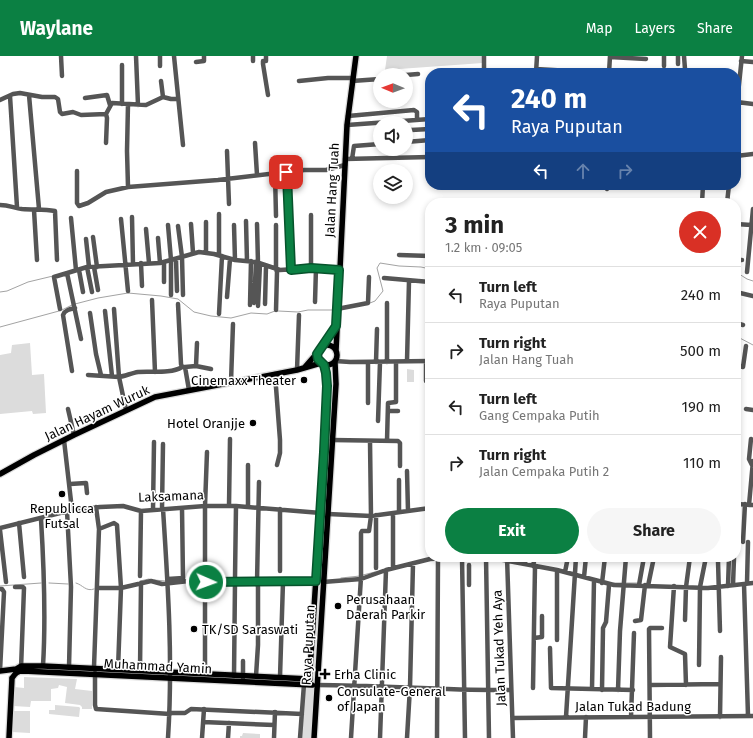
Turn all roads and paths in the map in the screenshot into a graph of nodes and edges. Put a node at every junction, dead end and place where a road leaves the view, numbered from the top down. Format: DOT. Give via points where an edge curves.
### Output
graph roads {
  1 [pos="61,56"];
  2 [pos="136,56"];
  3 [pos="160,56"];
  4 [pos="174,56"];
  5 [pos="204,56"];
  6 [pos="266,56"];
  7 [pos="356,56"];
  8 [pos="484,56"];
  9 [pos="537,56"];
  10 [pos="610,56"];
  11 [pos="664,56"];
  12 [pos="678,56"];
  13 [pos="684,56"];
  14 [pos="742,58"];
  15 [pos="646,59"];
  16 [pos="196,62"];
  17 [pos="753,62"];
  18 [pos="678,64"];
  19 [pos="122,65"];
  20 [pos="160,66"];
  21 [pos="664,66"];
  22 [pos="484,68"];
  23 [pos="536,68"];
  24 [pos="609,68"];
  25 [pos="685,68"];
  26 [pos="741,68"];
  27 [pos="413,74"];
  28 [pos="418,74"];
  29 [pos="62,76"];
  30 [pos="352,79"];
  31 [pos="373,79"];
  32 [pos="161,81"];
  33 [pos="299,81"];
  34 [pos="29,95"];
  35 [pos="268,95"];
  36 [pos="10,96"];
  37 [pos="163,97"];
  38 [pos="85,98"];
  39 [pos="178,99"];
  40 [pos="0,100"];
  41 [pos="741,102"];
  42 [pos="122,104"];
  43 [pos="128,104"];
  44 [pos="138,104"];
  45 [pos="753,104"];
  46 [pos="110,105"];
  47 [pos="106,114"];
  48 [pos="371,114"];
  49 [pos="348,116"];
  50 [pos="425,119"];
  51 [pos="417,120"];
  52 [pos="371,124"];
  53 [pos="347,125"];
  54 [pos="425,129"];
  55 [pos="413,130"];
  56 [pos="425,140"];
  57 [pos="413,141"];
  58 [pos="106,143"];
  59 [pos="255,143"];
  60 [pos="183,145"];
  61 [pos="373,145"];
  62 [pos="227,151"];
  63 [pos="753,154"];
  64 [pos="741,155"];
  65 [pos="425,157"];
  66 [pos="352,159"];
  67 [pos="345,162"];
  68 [pos="77,171"];
  69 [pos="286,172"];
  70 [pos="275,173"];
  71 [pos="257,175"];
  72 [pos="227,179"];
  73 [pos="128,187"];
  74 [pos="229,204"];
  75 [pos="0,205"];
  76 [pos="17,207"];
  77 [pos="753,209"];
  78 [pos="37,210"];
  79 [pos="219,214"];
  80 [pos="311,215"];
  81 [pos="276,216"];
  82 [pos="132,217"];
  83 [pos="71,218"];
  84 [pos="121,219"];
  85 [pos="246,221"];
  86 [pos="206,222"];
  87 [pos="191,224"];
  88 [pos="257,224"];
  89 [pos="741,224"];
  90 [pos="168,225"];
  91 [pos="234,225"];
  92 [pos="276,225"];
  93 [pos="751,225"];
  94 [pos="178,226"];
  95 [pos="146,229"];
  96 [pos="93,237"];
  97 [pos="158,238"];
  98 [pos="86,239"];
  99 [pos="206,252"];
  100 [pos="194,253"];
  101 [pos="399,255"];
  102 [pos="221,256"];
  103 [pos="425,256"];
  104 [pos="182,257"];
  105 [pos="232,259"];
  106 [pos="37,260"];
  107 [pos="57,260"];
  108 [pos="173,260"];
  109 [pos="254,262"];
  110 [pos="141,263"];
  111 [pos="149,263"];
  112 [pos="162,263"];
  113 [pos="133,264"];
  114 [pos="126,265"];
  115 [pos="266,266"];
  116 [pos="92,267"];
  117 [pos="314,268"];
  118 [pos="276,269"];
  119 [pos="78,270"];
  120 [pos="291,270"];
  121 [pos="339,270"];
  122 [pos="747,272"];
  123 [pos="67,273"];
  124 [pos="369,277"];
  125 [pos="384,278"];
  126 [pos="409,281"];
  127 [pos="164,282"];
  128 [pos="425,282"];
  129 [pos="142,286"];
  130 [pos="98,290"];
  131 [pos="128,291"];
  132 [pos="177,291"];
  133 [pos="83,292"];
  134 [pos="92,292"];
  135 [pos="741,293"];
  136 [pos="171,295"];
  137 [pos="183,295"];
  138 [pos="753,296"];
  139 [pos="227,297"];
  140 [pos="152,300"];
  141 [pos="315,302"];
  142 [pos="387,303"];
  143 [pos="178,304"];
  144 [pos="252,304"];
  145 [pos="264,304"];
  146 [pos="74,306"];
  147 [pos="258,306"];
  148 [pos="60,309"];
  149 [pos="114,309"];
  150 [pos="337,309"];
  151 [pos="276,310"];
  152 [pos="105,311"];
  153 [pos="90,313"];
  154 [pos="219,314"];
  155 [pos="299,315"];
  156 [pos="233,324"];
  157 [pos="336,326"];
  158 [pos="377,329"];
  159 [pos="81,339"];
  160 [pos="197,343"];
  161 [pos="323,346"];
  162 [pos="746,346"];
  163 [pos="318,351"];
  164 [pos="336,351"];
  165 [pos="337,361"];
  166 [pos="407,361"];
  167 [pos="425,361"];
  168 [pos="368,362"];
  169 [pos="378,362"];
  170 [pos="387,362"];
  171 [pos="396,362"];
  172 [pos="322,364"];
  173 [pos="196,366"];
  174 [pos="741,366"];
  175 [pos="184,367"];
  176 [pos="304,368"];
  177 [pos="211,369"];
  178 [pos="297,370"];
  179 [pos="72,371"];
  180 [pos="155,372"];
  181 [pos="275,374"];
  182 [pos="88,375"];
  183 [pos="101,375"];
  184 [pos="112,376"];
  185 [pos="119,377"];
  186 [pos="231,382"];
  187 [pos="192,391"];
  188 [pos="368,403"];
  189 [pos="68,409"];
  190 [pos="746,409"];
  191 [pos="126,410"];
  192 [pos="753,410"];
  193 [pos="388,411"];
  194 [pos="398,411"];
  195 [pos="378,421"];
  196 [pos="74,435"];
  197 [pos="230,439"];
  198 [pos="751,439"];
  199 [pos="64,440"];
  200 [pos="332,440"];
  201 [pos="370,441"];
  202 [pos="387,441"];
  203 [pos="154,442"];
  204 [pos="163,444"];
  205 [pos="207,452"];
  206 [pos="753,463"];
  207 [pos="248,465"];
  208 [pos="277,465"];
  209 [pos="400,466"];
  210 [pos="407,470"];
  211 [pos="2,472"];
  212 [pos="399,480"];
  213 [pos="259,482"];
  214 [pos="70,484"];
  215 [pos="88,493"];
  216 [pos="749,505"];
  217 [pos="206,506"];
  218 [pos="228,506"];
  219 [pos="236,506"];
  220 [pos="248,506"];
  221 [pos="96,507"];
  222 [pos="259,507"];
  223 [pos="182,508"];
  224 [pos="162,509"];
  225 [pos="280,509"];
  226 [pos="425,509"];
  227 [pos="72,510"];
  228 [pos="142,510"];
  229 [pos="153,510"];
  230 [pos="408,511"];
  231 [pos="67,512"];
  232 [pos="399,512"];
  233 [pos="321,513"];
  234 [pos="393,513"];
  235 [pos="328,514"];
  236 [pos="376,515"];
  237 [pos="371,516"];
  238 [pos="41,519"];
  239 [pos="19,524"];
  240 [pos="0,529"];
  241 [pos="99,529"];
  242 [pos="743,542"];
  243 [pos="748,542"];
  244 [pos="319,544"];
  245 [pos="326,544"];
  246 [pos="425,561"];
  247 [pos="438,562"];
  248 [pos="463,562"];
  249 [pos="487,562"];
  250 [pos="507,562"];
  251 [pos="518,562"];
  252 [pos="534,562"];
  253 [pos="567,562"];
  254 [pos="575,562"];
  255 [pos="586,562"];
  256 [pos="604,562"];
  257 [pos="625,562"];
  258 [pos="643,562"];
  259 [pos="653,562"];
  260 [pos="689,562"];
  261 [pos="705,562"];
  262 [pos="718,562"];
  263 [pos="729,562"];
  264 [pos="734,562"];
  265 [pos="413,564"];
  266 [pos="469,564"];
  267 [pos="525,564"];
  268 [pos="534,566"];
  269 [pos="393,567"];
  270 [pos="376,568"];
  271 [pos="386,570"];
  272 [pos="557,570"];
  273 [pos="280,571"];
  274 [pos="565,572"];
  275 [pos="574,574"];
  276 [pos="140,576"];
  277 [pos="361,576"];
  278 [pos="24,577"];
  279 [pos="584,577"];
  280 [pos="235,580"];
  281 [pos="594,580"];
  282 [pos="168,581"];
  283 [pos="316,581"];
  284 [pos="6,582"];
  285 [pos="206,582"];
  286 [pos="257,582"];
  287 [pos="283,582"];
  288 [pos="323,582"];
  289 [pos="141,583"];
  290 [pos="602,583"];
  291 [pos="746,583"];
  292 [pos="753,583"];
  293 [pos="462,585"];
  294 [pos="609,585"];
  295 [pos="639,585"];
  296 [pos="646,585"];
  297 [pos="733,585"];
  298 [pos="623,586"];
  299 [pos="674,586"];
  300 [pos="728,586"];
  301 [pos="15,587"];
  302 [pos="686,587"];
  303 [pos="700,587"];
  304 [pos="719,587"];
  305 [pos="98,588"];
  306 [pos="121,588"];
  307 [pos="1,589"];
  308 [pos="542,616"];
  309 [pos="685,620"];
  310 [pos="635,621"];
  311 [pos="662,628"];
  312 [pos="720,631"];
  313 [pos="634,633"];
  314 [pos="534,638"];
  315 [pos="557,640"];
  316 [pos="312,646"];
  317 [pos="319,646"];
  318 [pos="550,648"];
  319 [pos="721,657"];
  320 [pos="243,661"];
  321 [pos="699,665"];
  322 [pos="43,666"];
  323 [pos="69,667"];
  324 [pos="20,669"];
  325 [pos="118,669"];
  326 [pos="92,670"];
  327 [pos="140,670"];
  328 [pos="1,671"];
  329 [pos="205,674"];
  330 [pos="171,675"];
  331 [pos="234,676"];
  332 [pos="256,676"];
  333 [pos="280,677"];
  334 [pos="12,678"];
  335 [pos="243,679"];
  336 [pos="308,683"];
  337 [pos="720,684"];
  338 [pos="317,685"];
  339 [pos="354,685"];
  340 [pos="650,685"];
  341 [pos="686,685"];
  342 [pos="382,686"];
  343 [pos="410,687"];
  344 [pos="437,688"];
  345 [pos="534,688"];
  346 [pos="568,689"];
  347 [pos="592,689"];
  348 [pos="464,690"];
  349 [pos="488,690"];
  350 [pos="511,690"];
  351 [pos="602,690"];
  352 [pos="618,690"];
  353 [pos="633,690"];
  354 [pos="204,709"];
  355 [pos="275,712"];
  356 [pos="170,714"];
  357 [pos="302,714"];
  358 [pos="720,716"];
  359 [pos="751,716"];
  360 [pos="586,717"];
  361 [pos="631,717"];
  362 [pos="650,717"];
  363 [pos="513,718"];
  364 [pos="566,718"];
  365 [pos="203,722"];
  366 [pos="229,723"];
  367 [pos="274,725"];
  368 [pos="9,738"];
  369 [pos="168,738"];
  370 [pos="202,738"];
  371 [pos="228,738"];
  372 [pos="274,738"];
  373 [pos="300,738"];
  374 [pos="314,738"];
  375 [pos="351,738"];
  376 [pos="380,738"];
  377 [pos="407,738"];
  378 [pos="437,738"];
  379 [pos="465,738"];
  380 [pos="489,738"];
  381 [pos="513,738"];
  382 [pos="585,738"];
  383 [pos="650,738"];
  1 -- 29 [label="street"];
  2 -- 44 [label="street"];
  3 -- 20 [label="street"];
  4 -- 39 [label="street"];
  5 -- 16 [label="street" via="204,61"];
  6 -- 35 [label="street" via="263,64"];
  7 -- 30 [label="main road, Jalan Hang Tuah"];
  8 -- 22 [label="street"];
  9 -- 23 [label="street"];
  10 -- 15 [label="street"];
  10 -- 24 [label="street"];
  11 -- 21 [label="street"];
  12 -- 18 [label="street"];
  13 -- 25 [label="street"];
  14 -- 17 [label="street"];
  14 -- 26 [label="street"];
  19 -- 42 [label="street"];
  27 -- 28 [label="street"];
  30 -- 31 [label="street"];
  30 -- 33 [label="street"];
  30 -- 49 [label="main road, Jalan Hang Tuah"];
  32 -- 37 [label="street"];
  34 -- 36 [label="street" via="16,93"];
  34 -- 47 [label="street" via="56,97 62,114"];
  34 -- 78 [label="street"];
  36 -- 40 [label="street"];
  36 -- 76 [label="street"];
  37 -- 39 [label="street"];
  37 -- 44 [label="street" via="150,104"];
  38 -- 46 [label="street" via="107,95"];
  39 -- 60 [label="street"];
  41 -- 45 [label="street"];
  42 -- 43 [label="street"];
  42 -- 46 [label="street"];
  43 -- 44 [label="street"];
  43 -- 73 [label="street"];
  46 -- 47 [label="street"];
  47 -- 58 [label="street"];
  48 -- 49 [label="street"];
  48 -- 51 [label="street" via="414,110 417,112"];
  48 -- 52 [label="street"];
  49 -- 53 [label="main road, Jalan Hang Tuah"];
  50 -- 51 [label="street"];
  51 -- 52 [label="street"];
  52 -- 53 [label="street"];
  53 -- 67 [label="main road, Jalan Hang Tuah"];
  54 -- 55 [label="street"];
  56 -- 57 [label="street"];
  59 -- 71 [label="street"];
  61 -- 66 [label="street" via="354,146"];
  62 -- 72 [label="street"];
  63 -- 64 [label="street"];
  65 -- 66 [label="street"];
  66 -- 67 [label="street"];
  67 -- 69 [label="street" via="326,170"];
  67 -- 121 [label="main road, Jalan Hang Tuah"];
  68 -- 73 [label="street" via="79,206 106,192"];
  69 -- 70 [label="street"];
  69 -- 120 [label="street"];
  70 -- 71 [label="street"];
  70 -- 81 [label="street"];
  71 -- 72 [label="street"];
  72 -- 73 [label="street"];
  72 -- 74 [label="street"];
  75 -- 76 [label="street"];
  76 -- 78 [label="street"];
  77 -- 93 [label="street"];
  78 -- 106 [label="street"];
  78 -- 107 [label="street" via="55,211"];
  79 -- 102 [label="street"];
  80 -- 117 [label="street"];
  82 -- 113 [label="street"];
  83 -- 119 [label="street"];
  84 -- 114 [label="street"];
  85 -- 109 [label="street"];
  86 -- 99 [label="street"];
  87 -- 100 [label="street"];
  88 -- 109 [label="street"];
  89 -- 93 [label="street"];
  90 -- 108 [label="street"];
  91 -- 105 [label="street"];
  92 -- 118 [label="street"];
  93 -- 122 [label="street"];
  94 -- 104 [label="street"];
  95 -- 111 [label="street"];
  96 -- 116 [label="street"];
  97 -- 112 [label="street"];
  98 -- 116 [label="street"];
  99 -- 100 [label="street"];
  99 -- 102 [label="street"];
  100 -- 104 [label="street"];
  101 -- 103 [label="street"];
  102 -- 105 [label="street"];
  102 -- 154 [label="street"];
  104 -- 108 [label="street"];
  104 -- 137 [label="street"];
  105 -- 109 [label="street"];
  105 -- 139 [label="street"];
  108 -- 112 [label="street"];
  108 -- 132 [label="street"];
  108 -- 136 [label="street"];
  109 -- 115 [label="street"];
  109 -- 144 [label="street"];
  109 -- 147 [label="street"];
  110 -- 111 [label="street"];
  110 -- 113 [label="street"];
  110 -- 129 [label="street"];
  111 -- 112 [label="street"];
  112 -- 127 [label="street"];
  113 -- 114 [label="street"];
  114 -- 116 [label="street"];
  114 -- 131 [label="street"];
  115 -- 118 [label="street"];
  115 -- 145 [label="street"];
  116 -- 119 [label="street"];
  116 -- 130 [label="street"];
  116 -- 134 [label="street"];
  117 -- 120 [label="street"];
  117 -- 121 [label="street"];
  117 -- 141 [label="street"];
  118 -- 120 [label="street"];
  118 -- 151 [label="street"];
  119 -- 123 [label="street"];
  119 -- 133 [label="street"];
  121 -- 150 [label="main road, Jalan Hang Tuah"];
  123 -- 146 [label="street"];
  123 -- 148 [label="street" via="54,277"];
  124 -- 150 [label="street" via="368,303"];
  125 -- 126 [label="street"];
  126 -- 128 [label="street"];
  126 -- 166 [label="street"];
  135 -- 138 [label="street"];
  140 -- 180 [label="street"];
  142 -- 170 [label="street"];
  143 -- 175 [label="street" via="180,364"];
  146 -- 159 [label="street"];
  146 -- 179 [label="street" via="63,315"];
  149 -- 185 [label="street"];
  150 -- 157 [label="main road, Jalan Hang Tuah"];
  152 -- 184 [label="street"];
  153 -- 183 [label="street"];
  155 -- 178 [label="street"];
  156 -- 186 [label="street"];
  157 -- 161 [label="main road, Jalan Hang Tuah"];
  157 -- 164 [label="main road, Jalan Hang Tuah"];
  158 -- 169 [label="street"];
  160 -- 173 [label="street"];
  161 -- 163 [label="main road"];
  161 -- 164 [label="main road" via="332,347"];
  162 -- 174 [label="street" via="743,366"];
  163 -- 172 [label="main road" via="317,356"];
  163 -- 176 [label="main road"];
  164 -- 165 [label="main road"];
  165 -- 168 [label="street"];
  165 -- 172 [label="main road" via="328,365"];
  165 -- 200 [label="main road, Raya Puputan"];
  166 -- 167 [label="street"];
  166 -- 171 [label="street"];
  168 -- 169 [label="street"];
  168 -- 188 [label="street"];
  169 -- 170 [label="street"];
  169 -- 195 [label="street"];
  170 -- 171 [label="street"];
  171 -- 193 [label="street" via="396,402 388,403"];
  172 -- 176 [label="main road, Jalan Hayam Wuruk"];
  172 -- 233 [label="main road, Raya Puputan" via="326,373 326,401"];
  173 -- 175 [label="street"];
  173 -- 177 [label="street"];
  175 -- 180 [label="street"];
  175 -- 187 [label="street"];
  176 -- 178 [label="main road, Jalan Hayam Wuruk"];
  178 -- 181 [label="main road, Jalan Hayam Wuruk"];
  180 -- 185 [label="street" via="138,372"];
  181 -- 186 [label="main road, Jalan Hayam Wuruk"];
  181 -- 208 [label="street" via="280,440"];
  182 -- 183 [label="street"];
  183 -- 184 [label="street"];
  184 -- 185 [label="street"];
  185 -- 191 [label="street"];
  186 -- 187 [label="main road, Jalan Hayam Wuruk"];
  187 -- 191 [label="main road, Jalan Hayam Wuruk" via="155,397"];
  189 -- 196 [label="street"];
  190 -- 192 [label="street"];
  191 -- 196 [label="main road, Jalan Hayam Wuruk"];
  193 -- 194 [label="street"];
  193 -- 202 [label="street"];
  196 -- 199 [label="main road, Jalan Hayam Wuruk"];
  197 -- 218 [label="street"];
  198 -- 206 [label="street" via="749,459"];
  199 -- 211 [label="main road, Jalan Hayam Wuruk"];
  199 -- 214 [label="street"];
  200 -- 201 [label="street"];
  200 -- 235 [label="main road, Raya Puputan"];
  201 -- 202 [label="street"];
  201 -- 237 [label="street"];
  202 -- 209 [label="street" via="400,443"];
  203 -- 229 [label="street"];
  204 -- 224 [label="street"];
  205 -- 217 [label="street"];
  206 -- 216 [label="street"];
  207 -- 220 [label="street"];
  210 -- 230 [label="street"];
  212 -- 232 [label="street"];
  213 -- 222 [label="street"];
  214 -- 215 [label="street" via="86,483"];
  214 -- 227 [label="street"];
  216 -- 242 [label="street"];
  217 -- 218 [label="street, Laksamana"];
  217 -- 223 [label="street, Laksamana"];
  217 -- 285 [label="street"];
  218 -- 219 [label="street, Laksamana"];
  219 -- 220 [label="street, Laksamana"];
  219 -- 280 [label="street"];
  220 -- 222 [label="street, Laksamana"];
  221 -- 227 [label="street, Laksamana"];
  221 -- 228 [label="street, Laksamana" via="123,506"];
  221 -- 241 [label="street"];
  222 -- 225 [label="street, Laksamana"];
  222 -- 286 [label="street"];
  223 -- 224 [label="street, Laksamana"];
  223 -- 282 [label="street" via="183,578"];
  224 -- 229 [label="street, Laksamana"];
  224 -- 282 [label="street"];
  225 -- 233 [label="street, Laksamana"];
  225 -- 273 [label="street"];
  226 -- 230 [label="street"];
  227 -- 231 [label="street, Laksamana"];
  228 -- 229 [label="street, Laksamana"];
  228 -- 276 [label="street"];
  230 -- 232 [label="street"];
  231 -- 238 [label="street, Laksamana"];
  231 -- 323 [label="street" via="71,587"];
  232 -- 234 [label="street"];
  233 -- 244 [label="main road, Raya Puputan"];
  234 -- 236 [label="street"];
  234 -- 269 [label="street"];
  235 -- 237 [label="street"];
  235 -- 245 [label="main road, Raya Puputan"];
  236 -- 237 [label="street"];
  236 -- 270 [label="street"];
  237 -- 277 [label="street" via="369,531 361,533"];
  238 -- 239 [label="street, Laksamana"];
  238 -- 322 [label="street" via="45,629"];
  239 -- 240 [label="street, Laksamana"];
  239 -- 278 [label="street"];
  240 -- 284 [label="street"];
  241 -- 305 [label="street"];
  241 -- 306 [label="street" via="114,523 118,525"];
  243 -- 291 [label="street"];
  244 -- 245 [label="main road"];
  244 -- 283 [label="main road, Raya Puputan"];
  245 -- 288 [label="main road, Raya Puputan"];
  246 -- 265 [label="street"];
  247 -- 344 [label="street"];
  248 -- 293 [label="street"];
  249 -- 349 [label="street"];
  250 -- 350 [label="street, Jalan Tukad Yeh Aya"];
  251 -- 267 [label="street"];
  252 -- 268 [label="street"];
  253 -- 274 [label="street"];
  254 -- 275 [label="street"];
  255 -- 279 [label="street"];
  256 -- 290 [label="street"];
  257 -- 298 [label="street"];
  258 -- 295 [label="street"];
  259 -- 296 [label="street"];
  260 -- 302 [label="street"];
  261 -- 303 [label="street"];
  262 -- 304 [label="street"];
  263 -- 300 [label="street"];
  264 -- 297 [label="street"];
  265 -- 271 [label="street"];
  265 -- 343 [label="street"];
  266 -- 293 [label="street" via="471,585"];
  267 -- 268 [label="street"];
  268 -- 272 [label="street"];
  268 -- 314 [label="street"];
  271 -- 277 [label="street"];
  271 -- 342 [label="street"];
  272 -- 274 [label="street"];
  272 -- 315 [label="street"];
  274 -- 275 [label="street"];
  275 -- 279 [label="street"];
  275 -- 346 [label="street"];
  277 -- 288 [label="street"];
  277 -- 339 [label="street"];
  279 -- 281 [label="street"];
  280 -- 285 [label="street"];
  280 -- 286 [label="street"];
  280 -- 331 [label="street"];
  281 -- 290 [label="street"];
  281 -- 347 [label="street"];
  282 -- 285 [label="street"];
  282 -- 289 [label="street"];
  282 -- 330 [label="street"];
  283 -- 287 [label="street"];
  283 -- 316 [label="main road, Raya Puputan"];
  285 -- 329 [label="street"];
  286 -- 287 [label="street"];
  286 -- 332 [label="street"];
  287 -- 333 [label="street"];
  288 -- 317 [label="main road, Raya Puputan"];
  289 -- 306 [label="street"];
  289 -- 327 [label="street"];
  290 -- 294 [label="street"];
  291 -- 292 [label="street"];
  291 -- 297 [label="street"];
  291 -- 359 [label="street"];
  293 -- 348 [label="street"];
  294 -- 298 [label="street"];
  294 -- 351 [label="street" via="606,622 603,628"];
  295 -- 296 [label="street"];
  295 -- 298 [label="street"];
  296 -- 299 [label="street"];
  296 -- 310 [label="street" via="642,620"];
  297 -- 300 [label="street"];
  298 -- 352 [label="street"];
  299 -- 302 [label="street"];
  299 -- 341 [label="street" via="671,647 685,654"];
  300 -- 304 [label="street"];
  301 -- 324 [label="street" via="24,588"];
  302 -- 303 [label="street"];
  302 -- 309 [label="street"];
  303 -- 304 [label="street"];
  303 -- 321 [label="street"];
  304 -- 312 [label="street"];
  305 -- 306 [label="street"];
  305 -- 326 [label="street"];
  306 -- 325 [label="street"];
  307 -- 328 [label="street" via="4,592"];
  308 -- 314 [label="street" via="542,637"];
  311 -- 340 [label="street" via="650,628"];
  313 -- 353 [label="street"];
  314 -- 345 [label="street"];
  316 -- 317 [label="main road"];
  316 -- 336 [label="main road, Raya Puputan"];
  317 -- 338 [label="main road, Raya Puputan"];
  318 -- 346 [label="street" via="550,687"];
  319 -- 337 [label="street"];
  320 -- 335 [label="street"];
  322 -- 323 [label="main road, Muhammad Yamin"];
  322 -- 324 [label="main road, Muhammad Yamin"];
  323 -- 326 [label="main road, Muhammad Yamin"];
  324 -- 326 [label="main road, Muhammad Yamin"];
  324 -- 328 [label="main road"];
  324 -- 334 [label="main road"];
  325 -- 326 [label="main road, Muhammad Yamin"];
  325 -- 327 [label="main road, Muhammad Yamin"];
  326 -- 330 [label="main road, Muhammad Yamin"];
  326 -- 356 [label="street" via="96,709"];
  327 -- 330 [label="main road, Muhammad Yamin"];
  328 -- 334 [label="main road"];
  329 -- 330 [label="main road, Muhammad Yamin"];
  329 -- 331 [label="main road, Muhammad Yamin"];
  330 -- 335 [label="main road, Muhammad Yamin"];
  330 -- 356 [label="street"];
  331 -- 335 [label="main road, Muhammad Yamin"];
  332 -- 333 [label="main road, Muhammad Yamin"];
  332 -- 335 [label="main road, Muhammad Yamin"];
  333 -- 336 [label="main road, Muhammad Yamin"];
  334 -- 368 [label="main road"];
  335 -- 336 [label="main road, Muhammad Yamin"];
  336 -- 338 [label="main road, Muhammad Yamin"];
  336 -- 357 [label="street"];
  337 -- 341 [label="street"];
  337 -- 358 [label="street"];
  338 -- 339 [label="street"];
  338 -- 374 [label="main road, Raya Puputan"];
  339 -- 342 [label="street"];
  339 -- 375 [label="street"];
  340 -- 341 [label="street"];
  340 -- 362 [label="street"];
  342 -- 343 [label="street"];
  342 -- 376 [label="street"];
  343 -- 344 [label="street"];
  343 -- 377 [label="street"];
  344 -- 348 [label="street"];
  344 -- 378 [label="street"];
  346 -- 347 [label="street"];
  346 -- 364 [label="street"];
  347 -- 351 [label="street"];
  348 -- 349 [label="street"];
  348 -- 379 [label="street"];
  349 -- 350 [label="street"];
  349 -- 380 [label="street"];
  350 -- 363 [label="street, Jalan Tukad Yeh Aya"];
  351 -- 352 [label="street"];
  352 -- 353 [label="street"];
  353 -- 361 [label="street"];
  354 -- 355 [label="street"];
  354 -- 356 [label="street" via="191,709 184,714"];
  354 -- 365 [label="street"];
  355 -- 357 [label="street"];
  355 -- 367 [label="street"];
  356 -- 369 [label="street"];
  357 -- 373 [label="street"];
  358 -- 359 [label="street, Jalan Tukad Badung"];
  358 -- 362 [label="street, Jalan Tukad Badung"];
  360 -- 361 [label="street, Jalan Tukad Badung"];
  360 -- 364 [label="street, Jalan Tukad Badung"];
  360 -- 382 [label="street"];
  361 -- 362 [label="street, Jalan Tukad Badung"];
  362 -- 383 [label="street"];
  363 -- 364 [label="street, Jalan Tukad Badung"];
  363 -- 381 [label="street, Jalan Tukad Yeh Aya"];
  365 -- 366 [label="street"];
  365 -- 370 [label="street"];
  366 -- 367 [label="street"];
  366 -- 371 [label="street"];
  367 -- 372 [label="street"];
}
